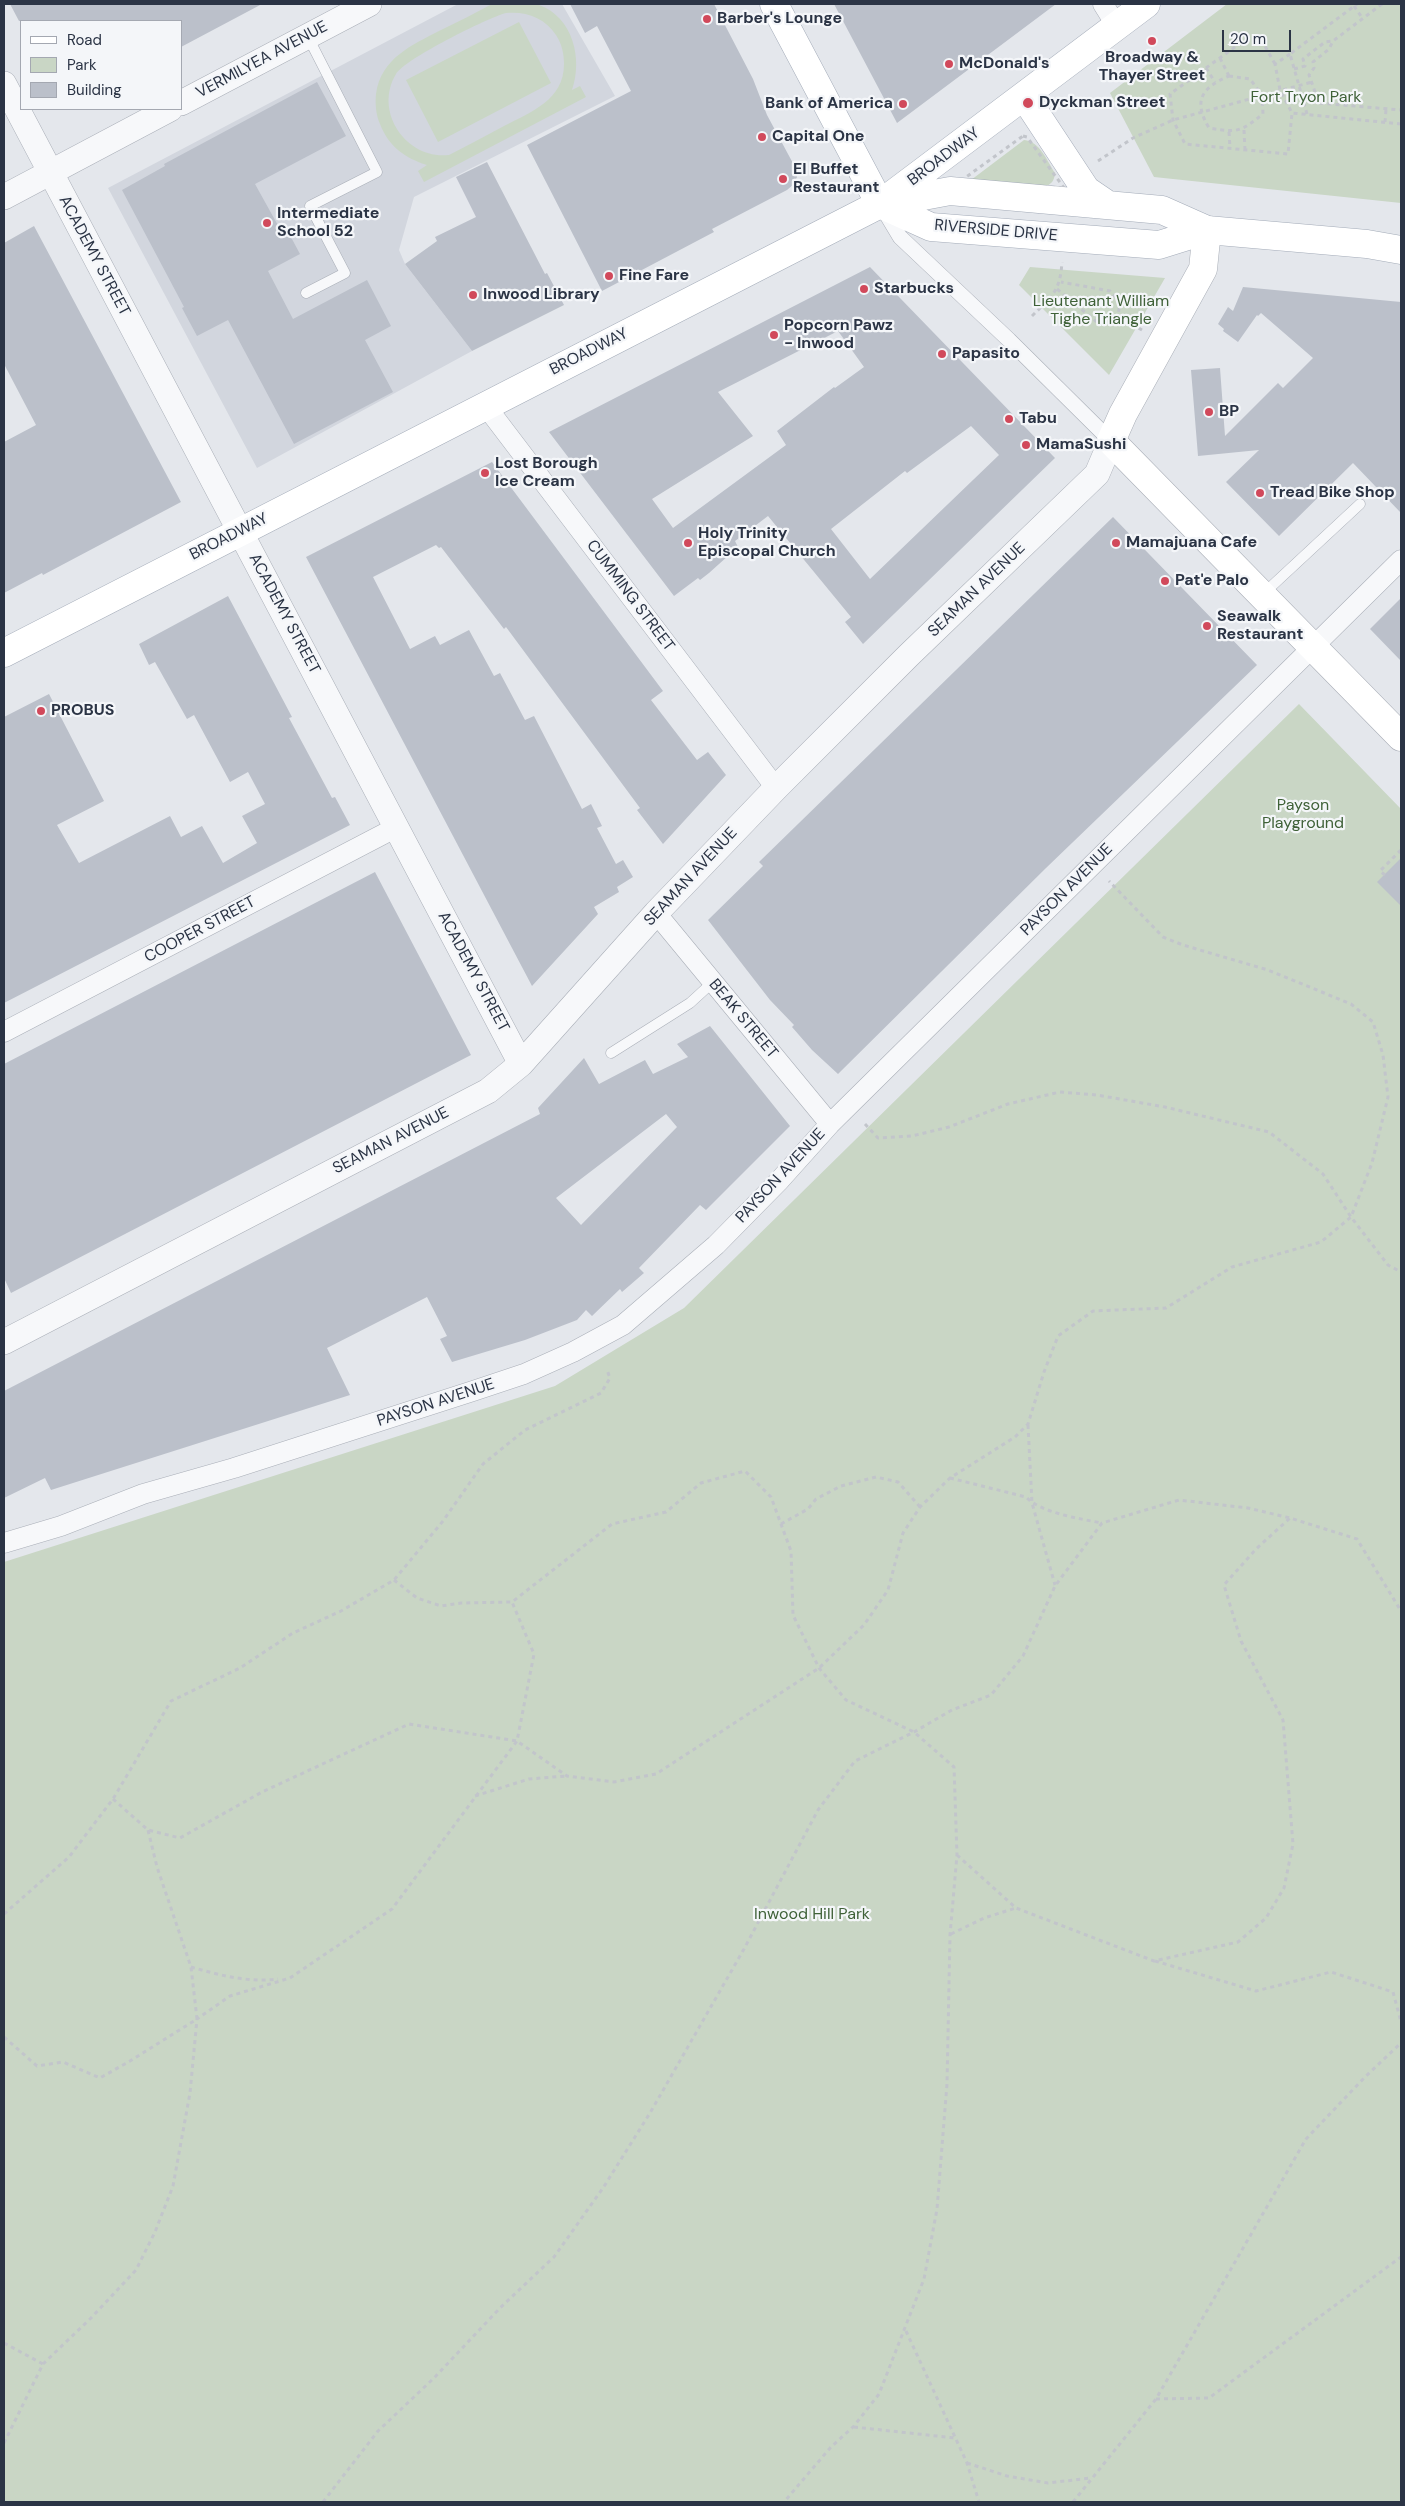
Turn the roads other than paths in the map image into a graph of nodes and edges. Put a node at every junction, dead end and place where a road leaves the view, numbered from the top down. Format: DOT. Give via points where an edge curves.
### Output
graph roads {
  1 [pos="369,4"];
  2 [pos="774,4"];
  3 [pos="1146,4"];
  4 [pos="1110,15"];
  5 [pos="308,36"];
  6 [pos="4,84"];
  7 [pos="1024,96"];
  8 [pos="182,102"];
  9 [pos="168,110"];
  10 [pos="50,172"];
  11 [pos="4,197"];
  12 [pos="880,204"];
  13 [pos="1108,205"];
  14 [pos="1207,230"];
  15 [pos="1401,250"];
  16 [pos="306,293"];
  17 [pos="485,405"];
  18 [pos="1111,441"];
  19 [pos="1360,504"];
  20 [pos="240,531"];
  21 [pos="1401,560"];
  22 [pos="1262,595"];
  23 [pos="1313,648"];
  24 [pos="4,653"];
  25 [pos="1401,737"];
  26 [pos="776,788"];
  27 [pos="397,827"];
  28 [pos="656,913"];
  29 [pos="712,982"];
  30 [pos="4,1032"];
  31 [pos="611,1053"];
  32 [pos="521,1064"];
  33 [pos="830,1124"];
  34 [pos="4,1342"];
  35 [pos="4,1542"];
  1 -- 5 [label="street, VERMILYEA AVENUE"];
  2 -- 12 [label="main road"];
  3 -- 4 [label="main road, BROADWAY"];
  4 -- 7 [label="main road, BROADWAY"];
  5 -- 8 [label="street, VERMILYEA AVENUE"];
  5 -- 16 [label="lane" via="377,172 310,206 345,273"];
  6 -- 10 [label="street, ACADEMY STREET"];
  7 -- 12 [label="main road, BROADWAY"];
  7 -- 13 [label="main road" via="1086,190"];
  9 -- 10 [label="street"];
  10 -- 11 [label="street"];
  10 -- 20 [label="street, ACADEMY STREET"];
  12 -- 13 [label="main road, RIVERSIDE DRIVE" via="950,191"];
  12 -- 14 [label="main road, RIVERSIDE DRIVE" via="931,227 1159,245"];
  12 -- 17 [label="main road, BROADWAY"];
  12 -- 18 [label="street" via="900,237"];
  13 -- 14 [label="main road, RIVERSIDE DRIVE" via="1162,210"];
  14 -- 15 [label="main road, RIVERSIDE DRIVE"];
  14 -- 18 [label="main road, SEAMAN AVENUE" via="1203,269"];
  17 -- 20 [label="main road, BROADWAY"];
  17 -- 26 [label="street, CUMMING STREET"];
  18 -- 22 [label="main road"];
  18 -- 26 [label="street, SEAMAN AVENUE" via="1097,474"];
  19 -- 22 [label="lane"];
  20 -- 24 [label="main road, BROADWAY"];
  20 -- 27 [label="street, ACADEMY STREET"];
  21 -- 23 [label="street, PAYSON AVENUE"];
  22 -- 23 [label="main road"];
  23 -- 25 [label="main road"];
  23 -- 33 [label="street, PAYSON AVENUE"];
  26 -- 28 [label="street, SEAMAN AVENUE"];
  27 -- 30 [label="street, COOPER STREET"];
  27 -- 32 [label="street, ACADEMY STREET"];
  28 -- 29 [label="street, BEAK STREET"];
  28 -- 32 [label="street, SEAMAN AVENUE"];
  29 -- 31 [label="lane" via="690,1004"];
  29 -- 33 [label="street, BEAK STREET"];
  32 -- 34 [label="street, SEAMAN AVENUE" via="488,1091"];
  33 -- 35 [label="street, PAYSON AVENUE" via="716,1244 622,1325 573,1352 524,1374 143,1494 61,1526"];
}
